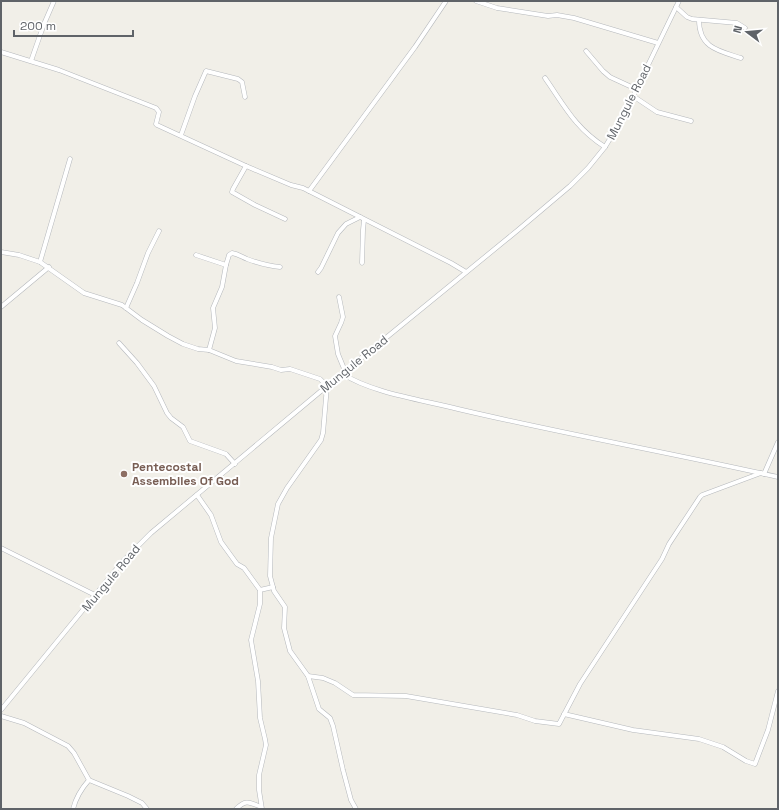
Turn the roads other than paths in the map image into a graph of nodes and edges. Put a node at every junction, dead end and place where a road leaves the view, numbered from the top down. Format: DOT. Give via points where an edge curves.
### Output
graph roads {
  1 [pos="54,1"];
  2 [pos="446,1"];
  3 [pos="476,1"];
  4 [pos="678,1"];
  5 [pos="676,7"];
  6 [pos="698,20"];
  7 [pos="745,28"];
  8 [pos="658,43"];
  9 [pos="586,51"];
  10 [pos="1,52"];
  11 [pos="741,58"];
  12 [pos="31,61"];
  13 [pos="545,78"];
  14 [pos="636,89"];
  15 [pos="633,96"];
  16 [pos="245,97"];
  17 [pos="691,121"];
  18 [pos="181,135"];
  19 [pos="605,147"];
  20 [pos="70,159"];
  21 [pos="246,166"];
  22 [pos="309,191"];
  23 [pos="360,217"];
  24 [pos="285,219"];
  25 [pos="364,220"];
  26 [pos="159,231"];
  27 [pos="1,252"];
  28 [pos="196,255"];
  29 [pos="40,262"];
  30 [pos="362,263"];
  31 [pos="226,265"];
  32 [pos="49,267"];
  33 [pos="280,267"];
  34 [pos="318,272"];
  35 [pos="466,272"];
  36 [pos="339,298"];
  37 [pos="1,306"];
  38 [pos="126,308"];
  39 [pos="119,343"];
  40 [pos="208,350"];
  41 [pos="344,372"];
  42 [pos="327,386"];
  43 [pos="778,442"];
  44 [pos="235,464"];
  45 [pos="762,474"];
  46 [pos="778,477"];
  47 [pos="197,495"];
  48 [pos="1,548"];
  49 [pos="273,587"];
  50 [pos="260,590"];
  51 [pos="95,596"];
  52 [pos="308,676"];
  53 [pos="778,691"];
  54 [pos="1,710"];
  55 [pos="564,714"];
  56 [pos="1,716"];
  57 [pos="89,780"];
  58 [pos="262,808"];
  59 [pos="73,809"];
  60 [pos="147,809"];
  61 [pos="236,809"];
  62 [pos="356,809"];
  1 -- 12 [label="street"];
  2 -- 22 [label="street"];
  3 -- 8 [label="street" via="497,8 574,18"];
  4 -- 5 [label="street, Mungule Road"];
  5 -- 6 [label="street" via="687,17"];
  5 -- 8 [label="street, Mungule Road"];
  6 -- 7 [label="street" via="736,23"];
  6 -- 11 [label="street" via="699,30 707,43"];
  8 -- 14 [label="street, Mungule Road"];
  9 -- 14 [label="street" via="602,71"];
  10 -- 12 [label="street"];
  12 -- 18 [label="street" via="156,108 160,112 156,124"];
  13 -- 19 [label="street" via="580,128"];
  14 -- 15 [label="street, Mungule Road"];
  15 -- 17 [label="street" via="657,112"];
  15 -- 19 [label="street, Mungule Road"];
  16 -- 18 [label="street" via="242,82 238,79 206,71"];
  18 -- 21 [label="street"];
  19 -- 35 [label="street, Mungule Road" via="570,186"];
  20 -- 29 [label="street"];
  21 -- 22 [label="street"];
  21 -- 24 [label="street" via="232,192"];
  22 -- 23 [label="street"];
  23 -- 25 [label="street"];
  23 -- 34 [label="street" via="346,224 338,233"];
  25 -- 30 [label="street"];
  25 -- 35 [label="street"];
  26 -- 38 [label="street"];
  27 -- 29 [label="street"];
  28 -- 31 [label="street"];
  29 -- 32 [label="street"];
  31 -- 33 [label="street" via="232,253 269,266"];
  31 -- 40 [label="street" via="222,287 213,308 215,328"];
  32 -- 37 [label="street"];
  32 -- 38 [label="street" via="84,293"];
  35 -- 41 [label="street, Mungule Road"];
  36 -- 41 [label="street" via="343,316 335,336"];
  38 -- 40 [label="street" via="183,344"];
  39 -- 44 [label="street" via="154,386 167,413 183,427 190,442 226,454"];
  40 -- 42 [label="street" via="241,362 281,370 290,369 320,379"];
  41 -- 42 [label="street, Mungule Road"];
  41 -- 45 [label="street" via="352,380 373,388 422,400"];
  42 -- 44 [label="street, Mungule Road"];
  42 -- 49 [label="street" via="321,440 278,504 271,538 270,576"];
  43 -- 45 [label="street"];
  44 -- 47 [label="street, Mungule Road"];
  45 -- 46 [label="street"];
  45 -- 55 [label="street" via="700,497 580,684"];
  47 -- 50 [label="street" via="211,515 221,542"];
  47 -- 51 [label="street, Mungule Road" via="136,547"];
  48 -- 51 [label="street"];
  49 -- 50 [label="street"];
  49 -- 52 [label="street" via="285,607 284,628 290,652"];
  50 -- 58 [label="street" via="260,604 251,640 258,681 260,718 266,745 259,775"];
  51 -- 54 [label="street, Mungule Road"];
  52 -- 55 [label="street" via="329,681 356,695 406,696 517,714 547,723 559,724"];
  52 -- 62 [label="street" via="320,709 330,718 333,726 351,800"];
  53 -- 55 [label="street" via="768,730 755,764 723,747 699,739 633,730"];
  56 -- 57 [label="street" via="24,723 68,746"];
  57 -- 59 [label="street" via="80,790"];
  57 -- 60 [label="street" via="128,796 142,803"];
  58 -- 61 [label="street" via="248,802 242,803"];
}
